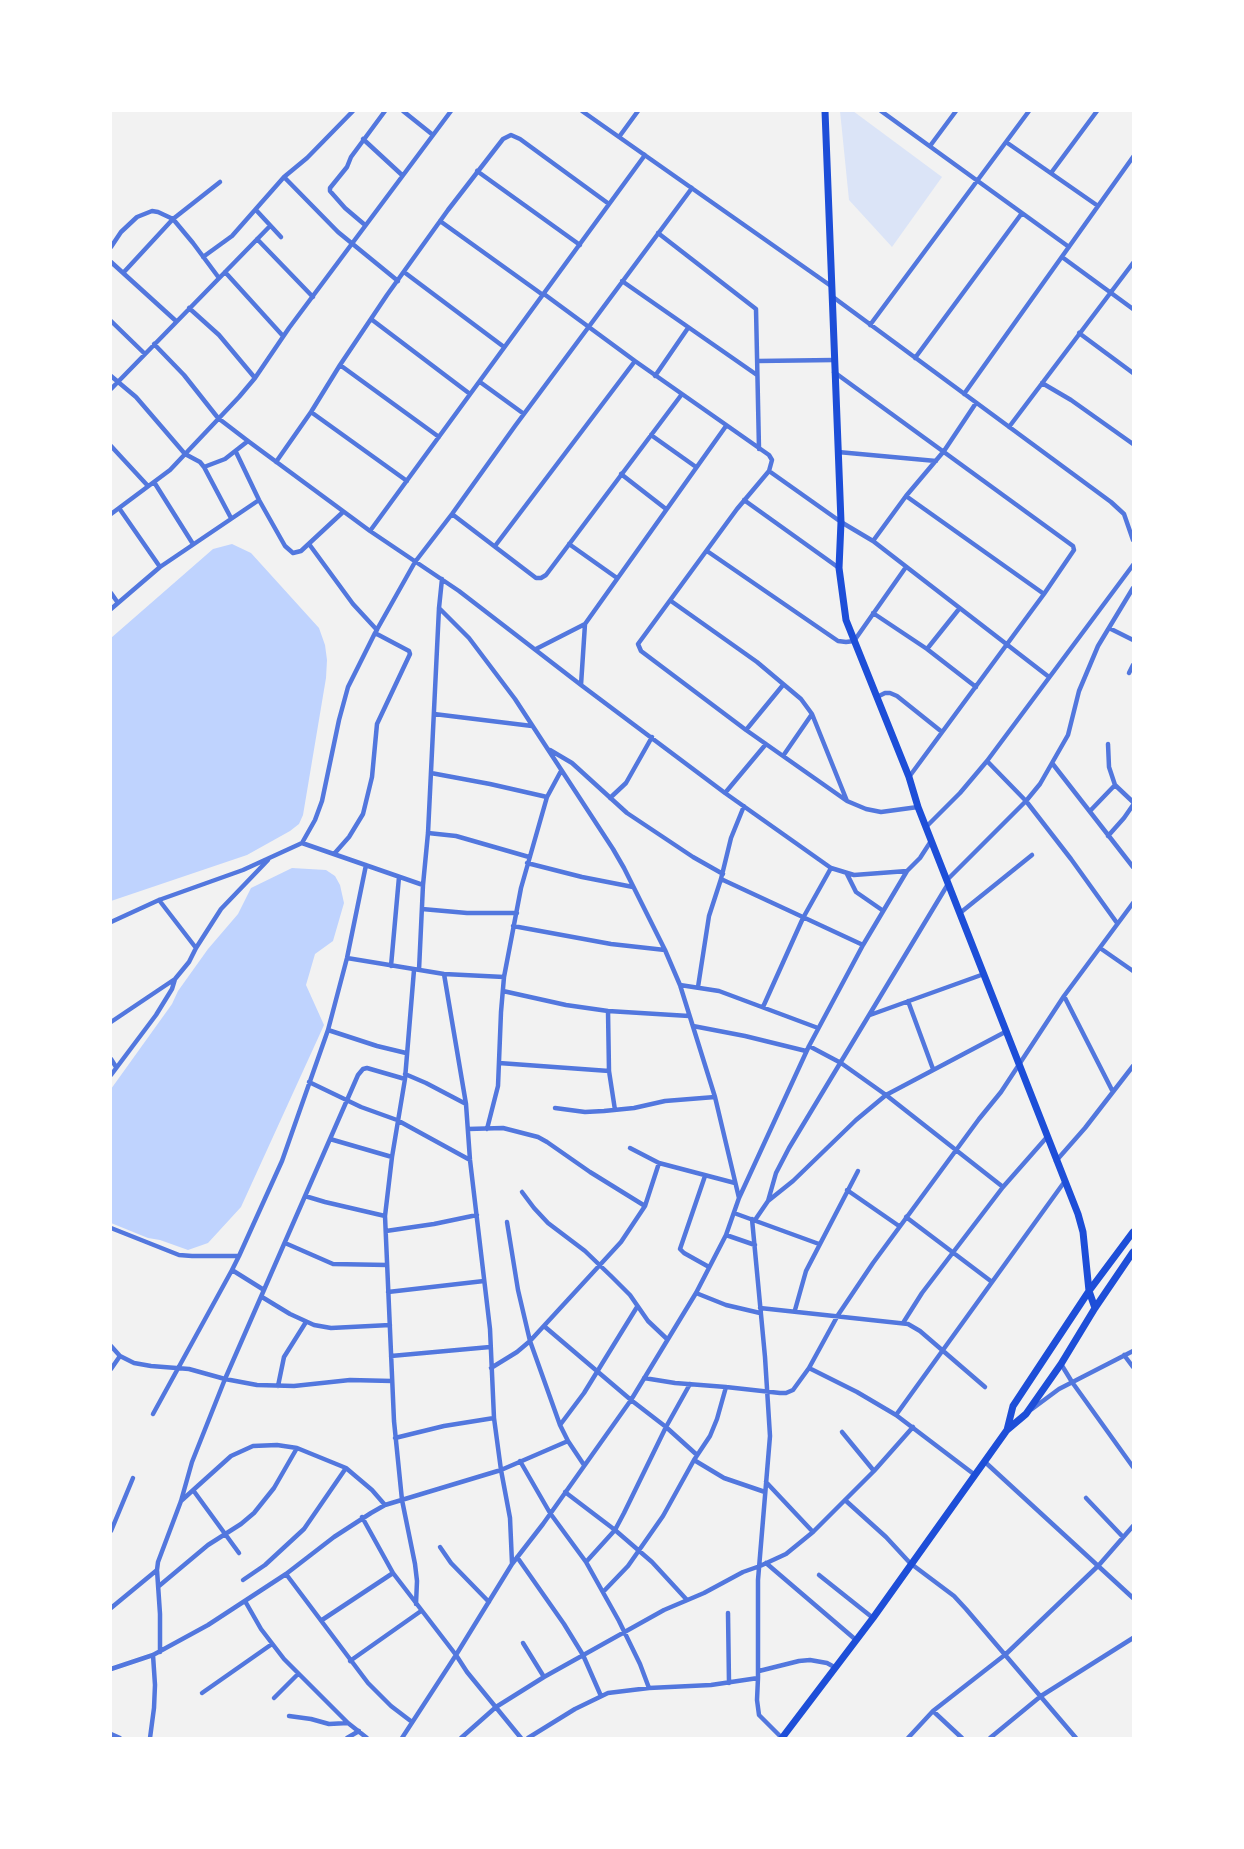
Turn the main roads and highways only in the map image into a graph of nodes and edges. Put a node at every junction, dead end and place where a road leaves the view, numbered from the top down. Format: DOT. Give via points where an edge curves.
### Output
graph roads {
  1 [pos="825,111"];
  2 [pos="1133,1232"];
  3 [pos="1133,1252"];
  4 [pos="1089,1291"];
  5 [pos="1095,1308"];
  6 [pos="1007,1431"];
  7 [pos="782,1738"];
  1 -- 4 [label="main road" via="842,522 839,568 846,620 1078,1214"];
  2 -- 4 [label="main road"];
  3 -- 5 [label="main road"];
  4 -- 5 [label="main road"];
  4 -- 6 [label="main road" via="1013,1406"];
  5 -- 6 [label="main road" via="1026,1414"];
  6 -- 7 [label="main road"];
}
